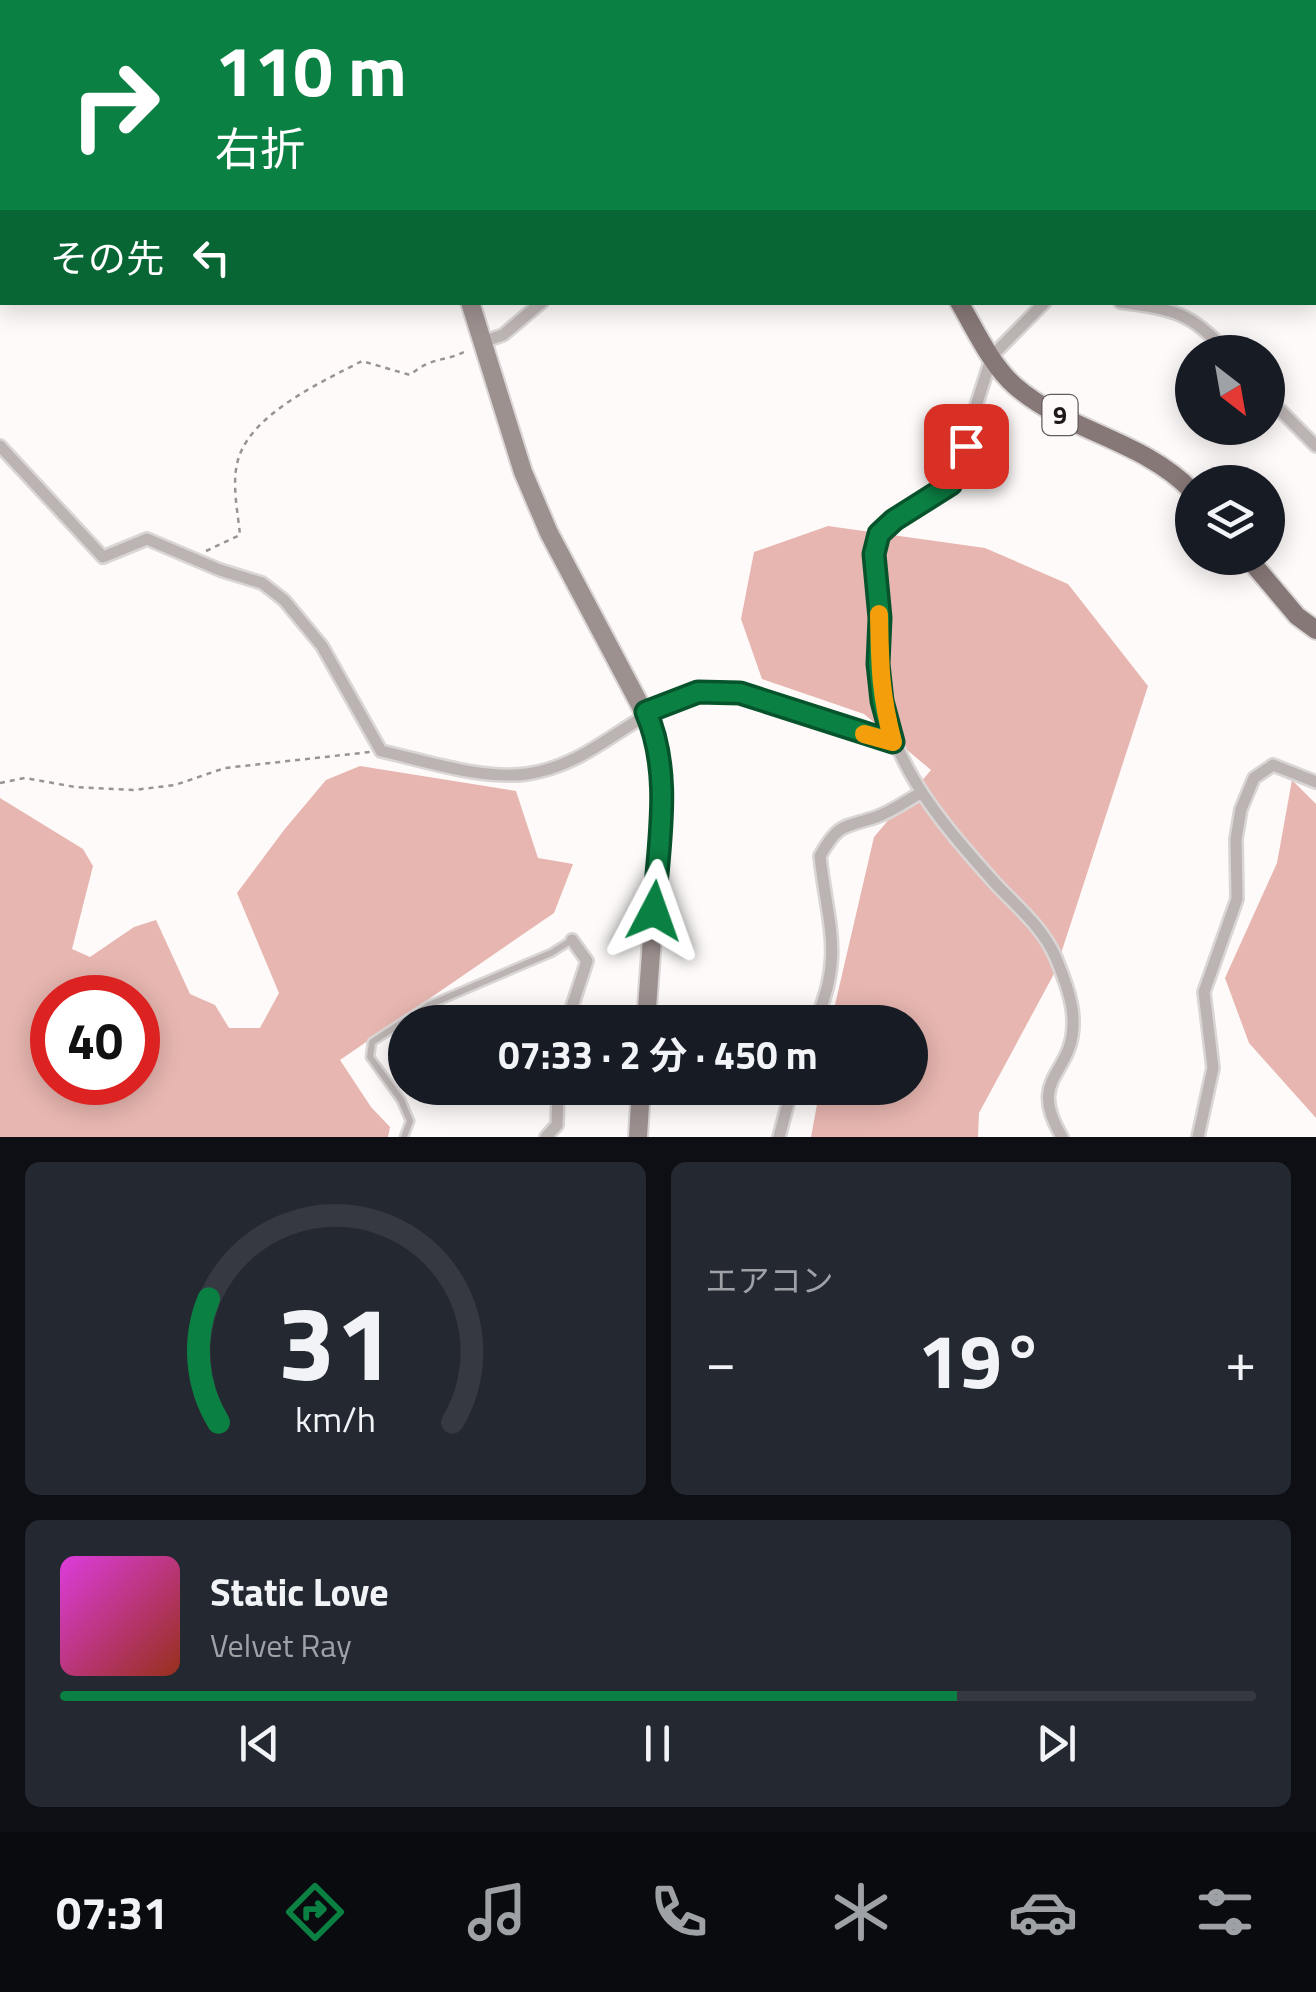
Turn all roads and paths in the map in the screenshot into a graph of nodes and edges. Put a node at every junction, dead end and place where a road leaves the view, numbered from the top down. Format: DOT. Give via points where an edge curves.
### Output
graph roads {
  1 [pos="471,305"];
  2 [pos="538,305"];
  3 [pos="961,305"];
  4 [pos="1042,305"];
  5 [pos="1134,305"];
  6 [pos="1212,335"];
  7 [pos="482,342"];
  8 [pos="992,356"];
  9 [pos="1285,415"];
  10 [pos="0,446"];
  11 [pos="1316,446"];
  12 [pos="1175,473"];
  13 [pos="183,555"];
  14 [pos="1263,575"];
  15 [pos="1316,630"];
  16 [pos="646,712"];
  17 [pos="893,742"];
  18 [pos="382,752"];
  19 [pos="1316,782"];
  20 [pos="0,783"];
  21 [pos="919,794"];
  22 [pos="572,940"];
  23 [pos="573,1005"];
  24 [pos="647,1005"];
  25 [pos="822,1005"];
  26 [pos="558,1105"];
  27 [pos="640,1105"];
  28 [pos="787,1105"];
  29 [pos="404,1137"];
  30 [pos="546,1137"];
  31 [pos="638,1137"];
  32 [pos="779,1137"];
  33 [pos="1062,1137"];
  34 [pos="1198,1137"];
  1 -- 7 [label="street"];
  2 -- 7 [label="street" via="503,335"];
  3 -- 8 [label="main road, 9"];
  4 -- 8 [label="street"];
  5 -- 6 [label="street" via="1189,317"];
  7 -- 13 [label="path" via="455,357 428,359 410,375 362,360 295,397 246,442 238,460 240,535 217,549"];
  7 -- 16 [label="street" via="549,533"];
  8 -- 12 [label="main road, 9" via="1012,384 1046,408"];
  8 -- 17 [label="street" via="951,484 879,534 878,664"];
  9 -- 11 [label="street"];
  10 -- 13 [label="street" via="103,557 148,539"];
  13 -- 18 [label="street" via="262,583 284,600 322,646"];
  14 -- 15 [label="main road"];
  16 -- 17 [label="street" via="698,692 740,693"];
  16 -- 18 [label="street" via="594,748 530,773 457,768"];
  16 -- 24 [label="street" via="656,735 662,800"];
  17 -- 21 [label="street"];
  18 -- 20 [label="path" via="225,768 134,790 25,778"];
  19 -- 34 [label="street" via="1273,765 1254,778 1242,808 1236,900 1204,992 1213,1068"];
  21 -- 25 [label="street" via="876,818 839,828 820,856 833,942"];
  21 -- 33 [label="street" via="1036,924 1056,958 1074,1024 1047,1092 1050,1118"];
  22 -- 23 [label="street" via="587,961"];
  22 -- 29 [label="lane" via="430,1005 372,1042 370,1057 410,1122"];
  26 -- 30 [label="street" via="557,1125"];
  27 -- 31 [label="street"];
  28 -- 32 [label="street"];
}
